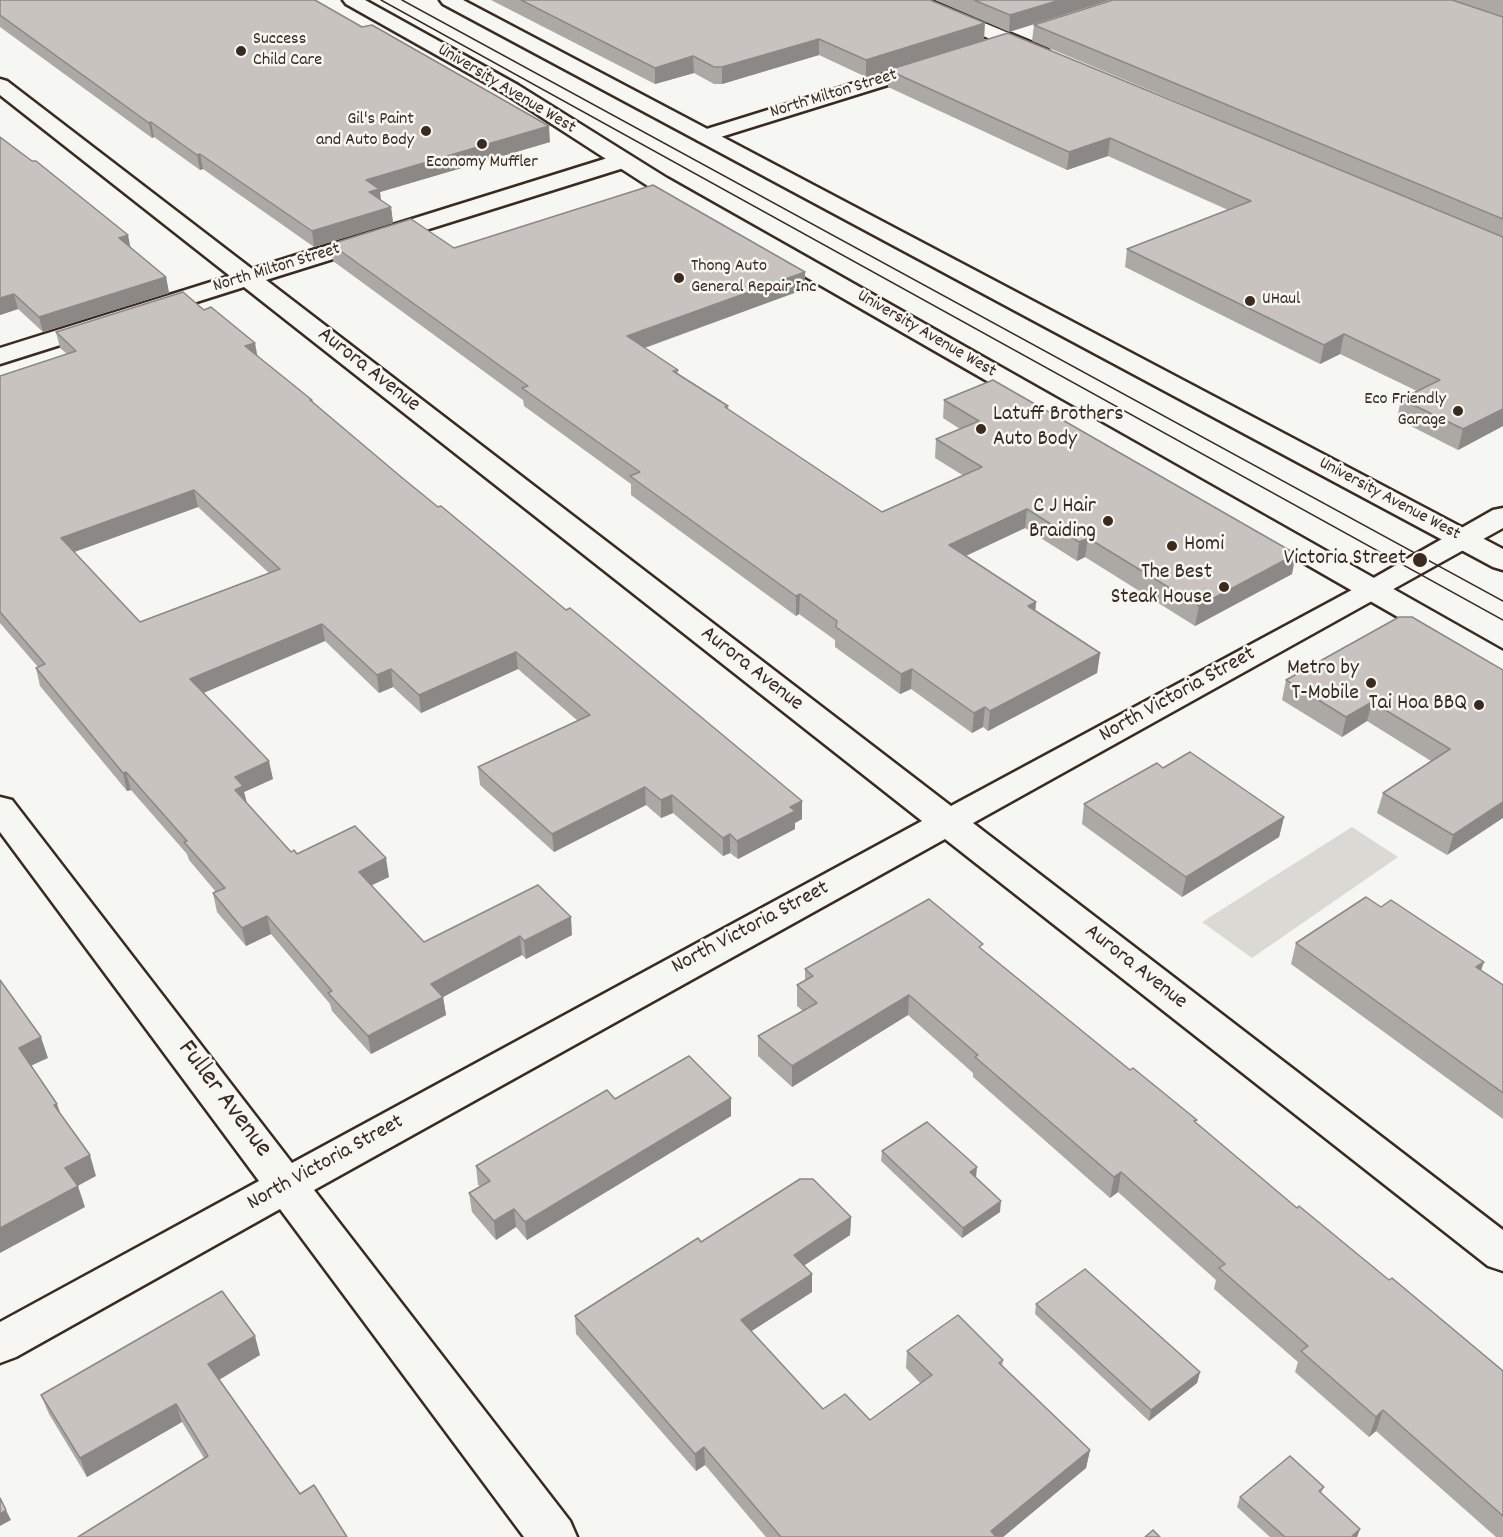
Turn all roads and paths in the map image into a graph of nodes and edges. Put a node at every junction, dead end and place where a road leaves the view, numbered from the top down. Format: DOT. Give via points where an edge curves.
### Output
graph roads {
  1 [pos="352,0"];
  2 [pos="449,0"];
  3 [pos="913,0"];
  4 [pos="1036,32"];
  5 [pos="1009,40"];
  6 [pos="980,50"];
  7 [pos="1054,59"];
  8 [pos="947,60"];
  9 [pos="0,85"];
  10 [pos="704,136"];
  11 [pos="622,161"];
  12 [pos="248,278"];
  13 [pos="0,356"];
  14 [pos="1503,516"];
  15 [pos="1462,539"];
  16 [pos="1503,561"];
  17 [pos="1373,590"];
  18 [pos="1503,664"];
  19 [pos="0,808"];
  20 [pos="948,822"];
  21 [pos="288,1186"];
  22 [pos="1503,1254"];
  23 [pos="0,1344"];
  24 [pos="553,1537"];
  1 -- 11 [label="street, University Avenue West" via="511,89"];
  2 -- 10 [label="street, University Avenue West"];
  3 -- 5 [label="street"];
  4 -- 5 [label="street"];
  5 -- 6 [label="street"];
  5 -- 7 [label="street"];
  8 -- 10 [label="street, North Milton Street"];
  9 -- 12 [label="street, Aurora Avenue"];
  10 -- 15 [label="street, University Avenue West"];
  11 -- 12 [label="street, North Milton Street"];
  11 -- 17 [label="street, University Avenue West"];
  12 -- 13 [label="street, North Milton Street"];
  12 -- 20 [label="street, Aurora Avenue"];
  14 -- 15 [label="street, North Victoria Street"];
  15 -- 16 [label="street, University Avenue West"];
  15 -- 17 [label="street, North Victoria Street"];
  17 -- 18 [label="street, University Avenue West"];
  17 -- 20 [label="street, North Victoria Street"];
  19 -- 21 [label="street, Fuller Avenue"];
  20 -- 21 [label="street, North Victoria Street"];
  20 -- 22 [label="street, Aurora Avenue"];
  21 -- 23 [label="street, North Victoria Street"];
  21 -- 24 [label="street, Fuller Avenue"];
}
